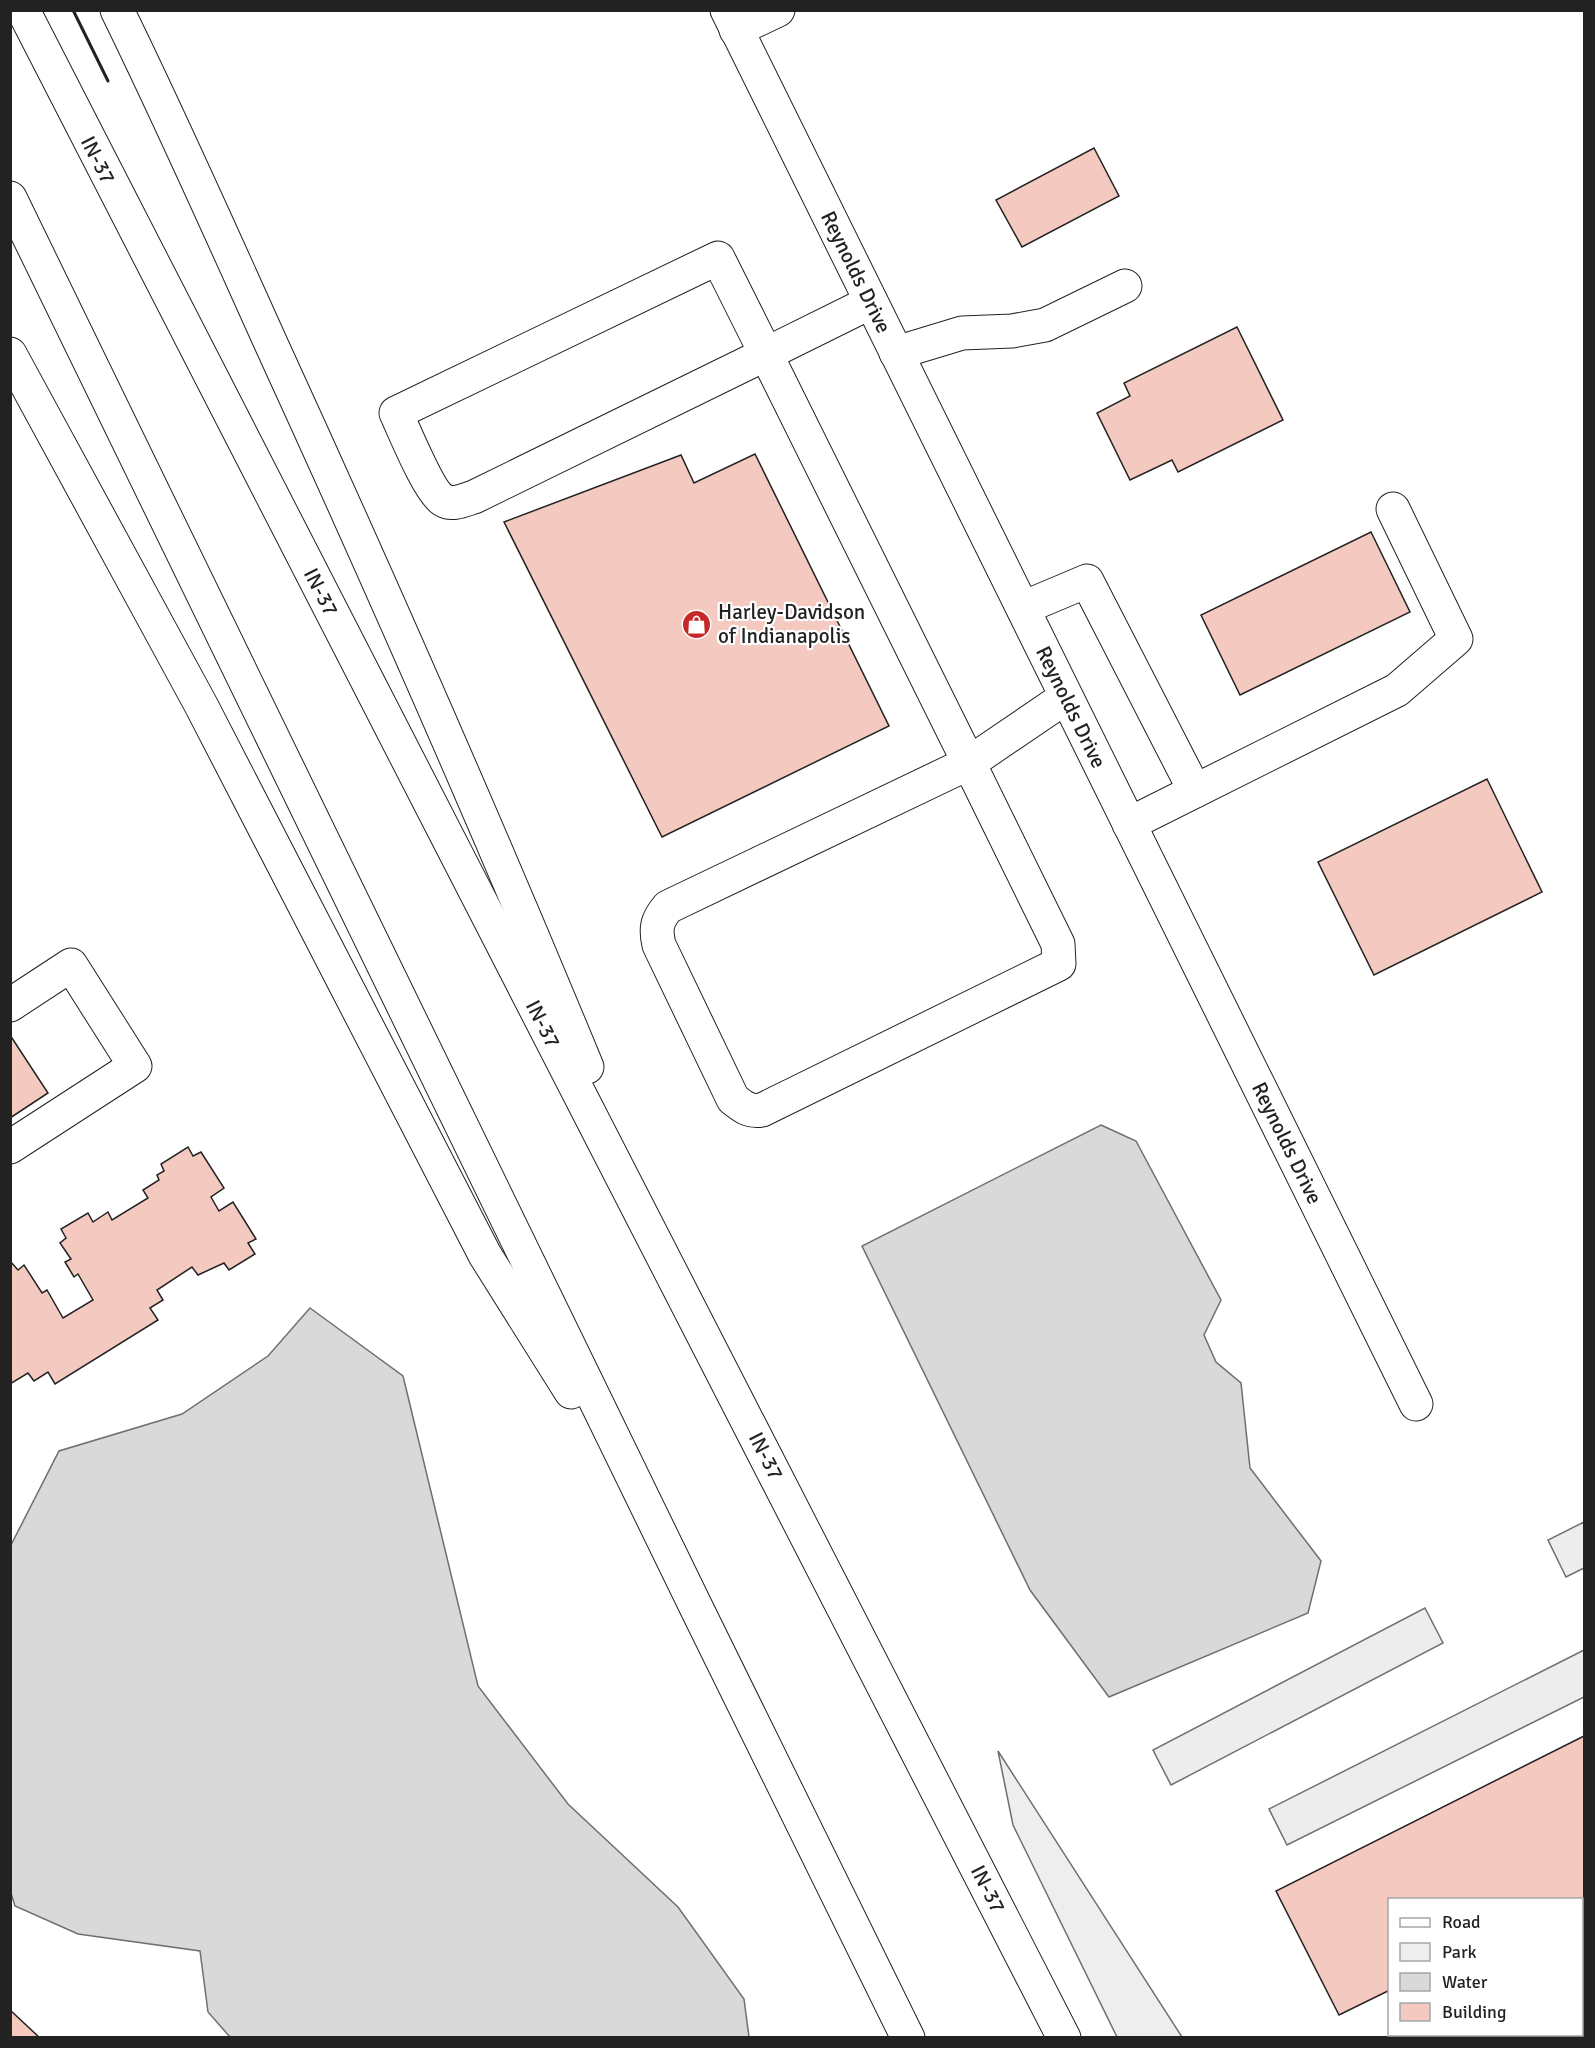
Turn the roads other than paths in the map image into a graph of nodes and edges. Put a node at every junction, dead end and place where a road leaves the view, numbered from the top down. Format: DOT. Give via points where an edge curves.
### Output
graph roads {
  1 [pos="23,10"];
  2 [pos="117,10"];
  3 [pos="778,10"];
  4 [pos="732,20"];
  5 [pos="10,198"];
  6 [pos="1125,286"];
  7 [pos="871,303"];
  8 [pos="896,353"];
  9 [pos="10,354"];
  10 [pos="766,354"];
  11 [pos="1394,509"];
  12 [pos="1023,608"];
  13 [pos="1066,697"];
  14 [pos="969,763"];
  15 [pos="1195,790"];
  16 [pos="1129,824"];
  17 [pos="10,1005"];
  18 [pos="10,1147"];
  19 [pos="679,1287"];
  20 [pos="1416,1404"];
  21 [pos="660,1533"];
  22 [pos="908,2037"];
  23 [pos="1064,2037"];
  1 -- 19 [label="main road, IN-37"];
  2 -- 19 [label="main road" via="363,545 505,868"];
  3 -- 4 [label="main road"];
  4 -- 7 [label="main road, Reynolds Drive"];
  5 -- 21 [label="main road"];
  6 -- 8 [label="main road" via="1045,325 962,333"];
  7 -- 8 [label="main road, Reynolds Drive"];
  7 -- 10 [label="main road"];
  8 -- 12 [label="main road, Reynolds Drive"];
  9 -- 21 [label="main road" via="201,705 485,1255"];
  10 -- 10 [label="main road" via="718,258 396,413 432,486 442,500 455,503 474,498"];
  10 -- 14 [label="main road"];
  11 -- 15 [label="main road" via="1456,639 1397,690"];
  12 -- 13 [label="main road, Reynolds Drive"];
  12 -- 15 [label="main road" via="1087,580"];
  13 -- 14 [label="main road"];
  13 -- 16 [label="main road, Reynolds Drive"];
  14 -- 14 [label="main road" via="1058,944 1059,964 762,1110 752,1111 743,1106 733,1099 659,945 658,919 668,907"];
  15 -- 16 [label="main road"];
  16 -- 20 [label="main road, Reynolds Drive"];
  17 -- 18 [label="main road" via="71,965 135,1066"];
  19 -- 23 [label="main road, IN-37"];
  21 -- 22 [label="main road"];
}
